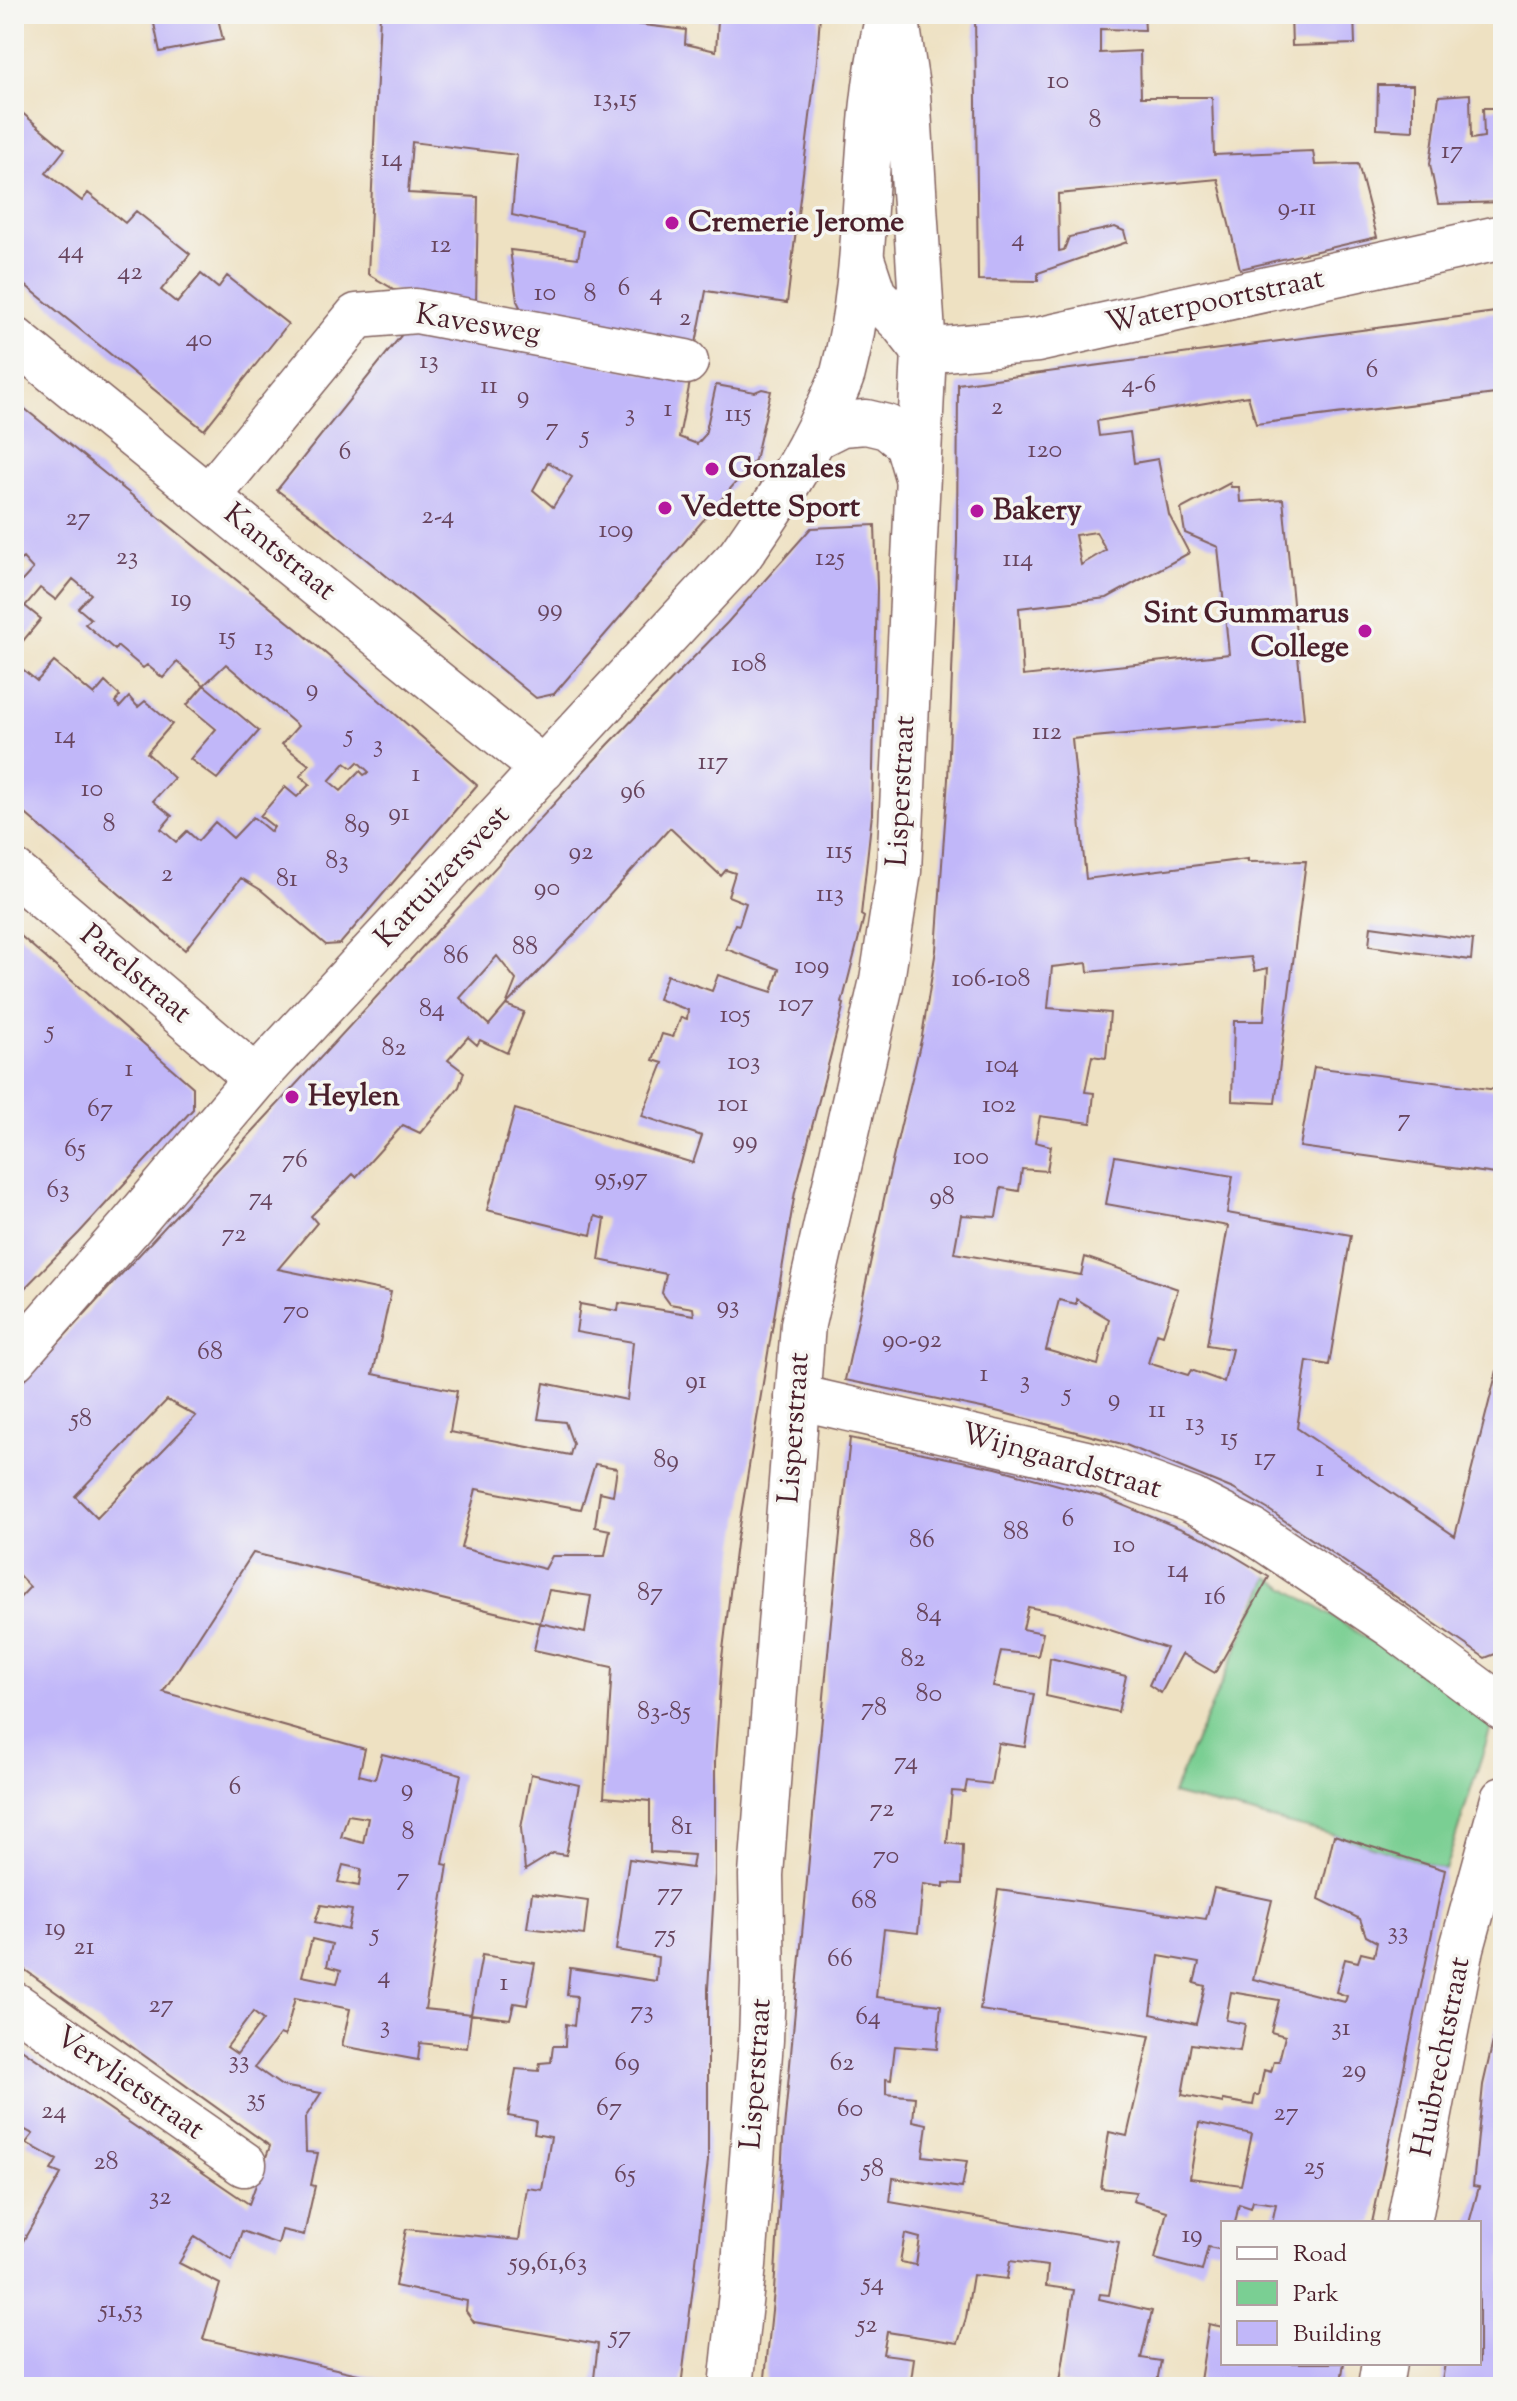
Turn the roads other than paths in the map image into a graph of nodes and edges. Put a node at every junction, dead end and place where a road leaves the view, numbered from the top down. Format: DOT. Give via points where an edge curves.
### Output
graph roads {
  1 [pos="889,14"];
  2 [pos="896,14"];
  3 [pos="1503,237"];
  4 [pos="863,262"];
  5 [pos="14,339"];
  6 [pos="924,351"];
  7 [pos="686,362"];
  8 [pos="815,437"];
  9 [pos="917,477"];
  10 [pos="209,496"];
  11 [pos="543,769"];
  12 [pos="14,872"];
  13 [pos="256,1078"];
  14 [pos="14,1359"];
  15 [pos="797,1397"];
  16 [pos="1503,1708"];
  17 [pos="1503,1799"];
  18 [pos="14,2004"];
  19 [pos="244,2164"];
  20 [pos="1409,2221"];
  21 [pos="1384,2365"];
  22 [pos="731,2387"];
  23 [pos="1380,2387"];
  1 -- 4 [label="street, Kartuizersvest" via="877,65"];
  2 -- 6 [label="street, Lisperstraat" via="908,93"];
  3 -- 6 [label="street, Waterpoortstraat" via="1037,340"];
  4 -- 6 [label="street" via="874,295"];
  4 -- 8 [label="street, Kartuizersvest" via="842,376"];
  5 -- 10 [label="street, Kantstraat"];
  6 -- 9 [label="street, Lisperstraat"];
  7 -- 10 [label="street, Kavesweg" via="416,311 357,316"];
  8 -- 9 [label="street, Lisperstraat" via="841,424 887,427 907,443"];
  8 -- 11 [label="street, Kartuizersvest" via="739,557"];
  9 -- 15 [label="street, Lisperstraat" via="899,871 882,980 803,1324"];
  10 -- 11 [label="street, Kantstraat"];
  11 -- 13 [label="street, Kartuizersvest"];
  12 -- 13 [label="street, Parelstraat"];
  13 -- 14 [label="street, Kartuizersvest"];
  15 -- 16 [label="street, Wijngaardstraat" via="1103,1467 1192,1500 1252,1531"];
  15 -- 22 [label="street, Lisperstraat" via="761,1875 761,2040"];
  17 -- 20 [label="street, Huibrechtstraat" via="1462,1948"];
  18 -- 19 [label="street, Vervlietstraat"];
  21 -- 23 [label="street"];
}
